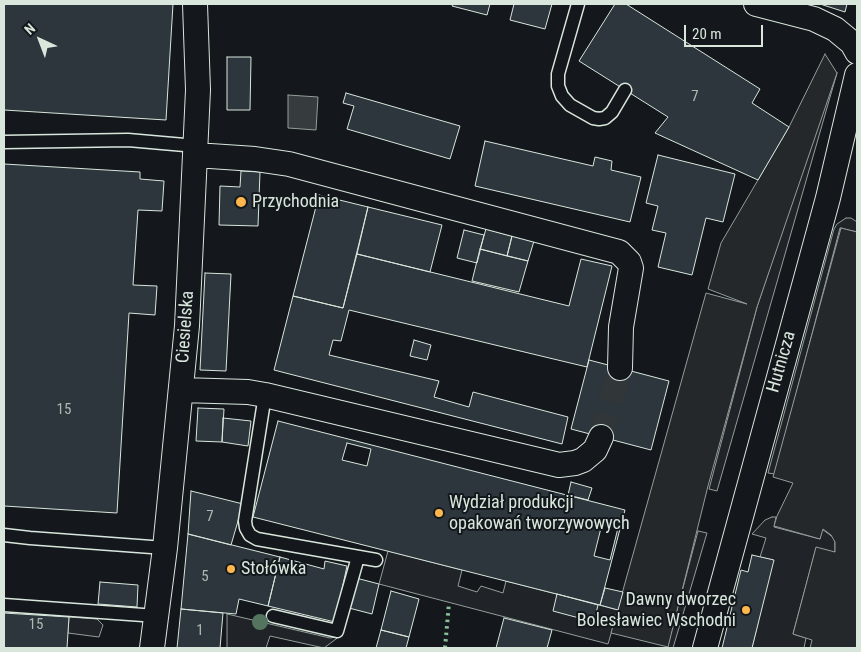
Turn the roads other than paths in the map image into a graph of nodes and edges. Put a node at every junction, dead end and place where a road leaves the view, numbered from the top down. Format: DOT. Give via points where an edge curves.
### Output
graph roads {
  1 [pos="195,4"];
  2 [pos="578,4"];
  3 [pos="769,5"];
  4 [pos="857,52"];
  5 [pos="857,75"];
  6 [pos="625,90"];
  7 [pos="4,142"];
  8 [pos="195,151"];
  9 [pos="620,368"];
  10 [pos="181,390"];
  11 [pos="265,395"];
  12 [pos="602,437"];
  13 [pos="4,535"];
  14 [pos="165,548"];
  15 [pos="358,557"];
  16 [pos="376,560"];
  17 [pos="4,605"];
  18 [pos="157,616"];
  19 [pos="273,616"];
  20 [pos="152,648"];
  21 [pos="705,648"];
  1 -- 8 [label="street, Ciesielska" via="198,90"];
  2 -- 6 [label="lane" via="558,74 562,96 570,105 599,119 612,112"];
  3 -- 4 [label="street" via="835,29 852,43"];
  5 -- 21 [label="street, Hutnicza" via="828,198"];
  7 -- 8 [label="lane" via="128,140"];
  8 -- 9 [label="street" via="298,166 619,252 632,268 621,327"];
  8 -- 10 [label="street, Ciesielska"];
  10 -- 11 [label="street"];
  10 -- 14 [label="street, Ciesielska"];
  11 -- 12 [label="street" via="559,465 583,460 595,450"];
  11 -- 15 [label="lane" via="246,514 246,528 250,535 257,539"];
  13 -- 14 [label="lane"];
  14 -- 18 [label="street, Ciesielska"];
  15 -- 16 [label="lane"];
  15 -- 19 [label="lane" via="337,631"];
  17 -- 18 [label="lane"];
  18 -- 20 [label="street, Ciesielska"];
}
